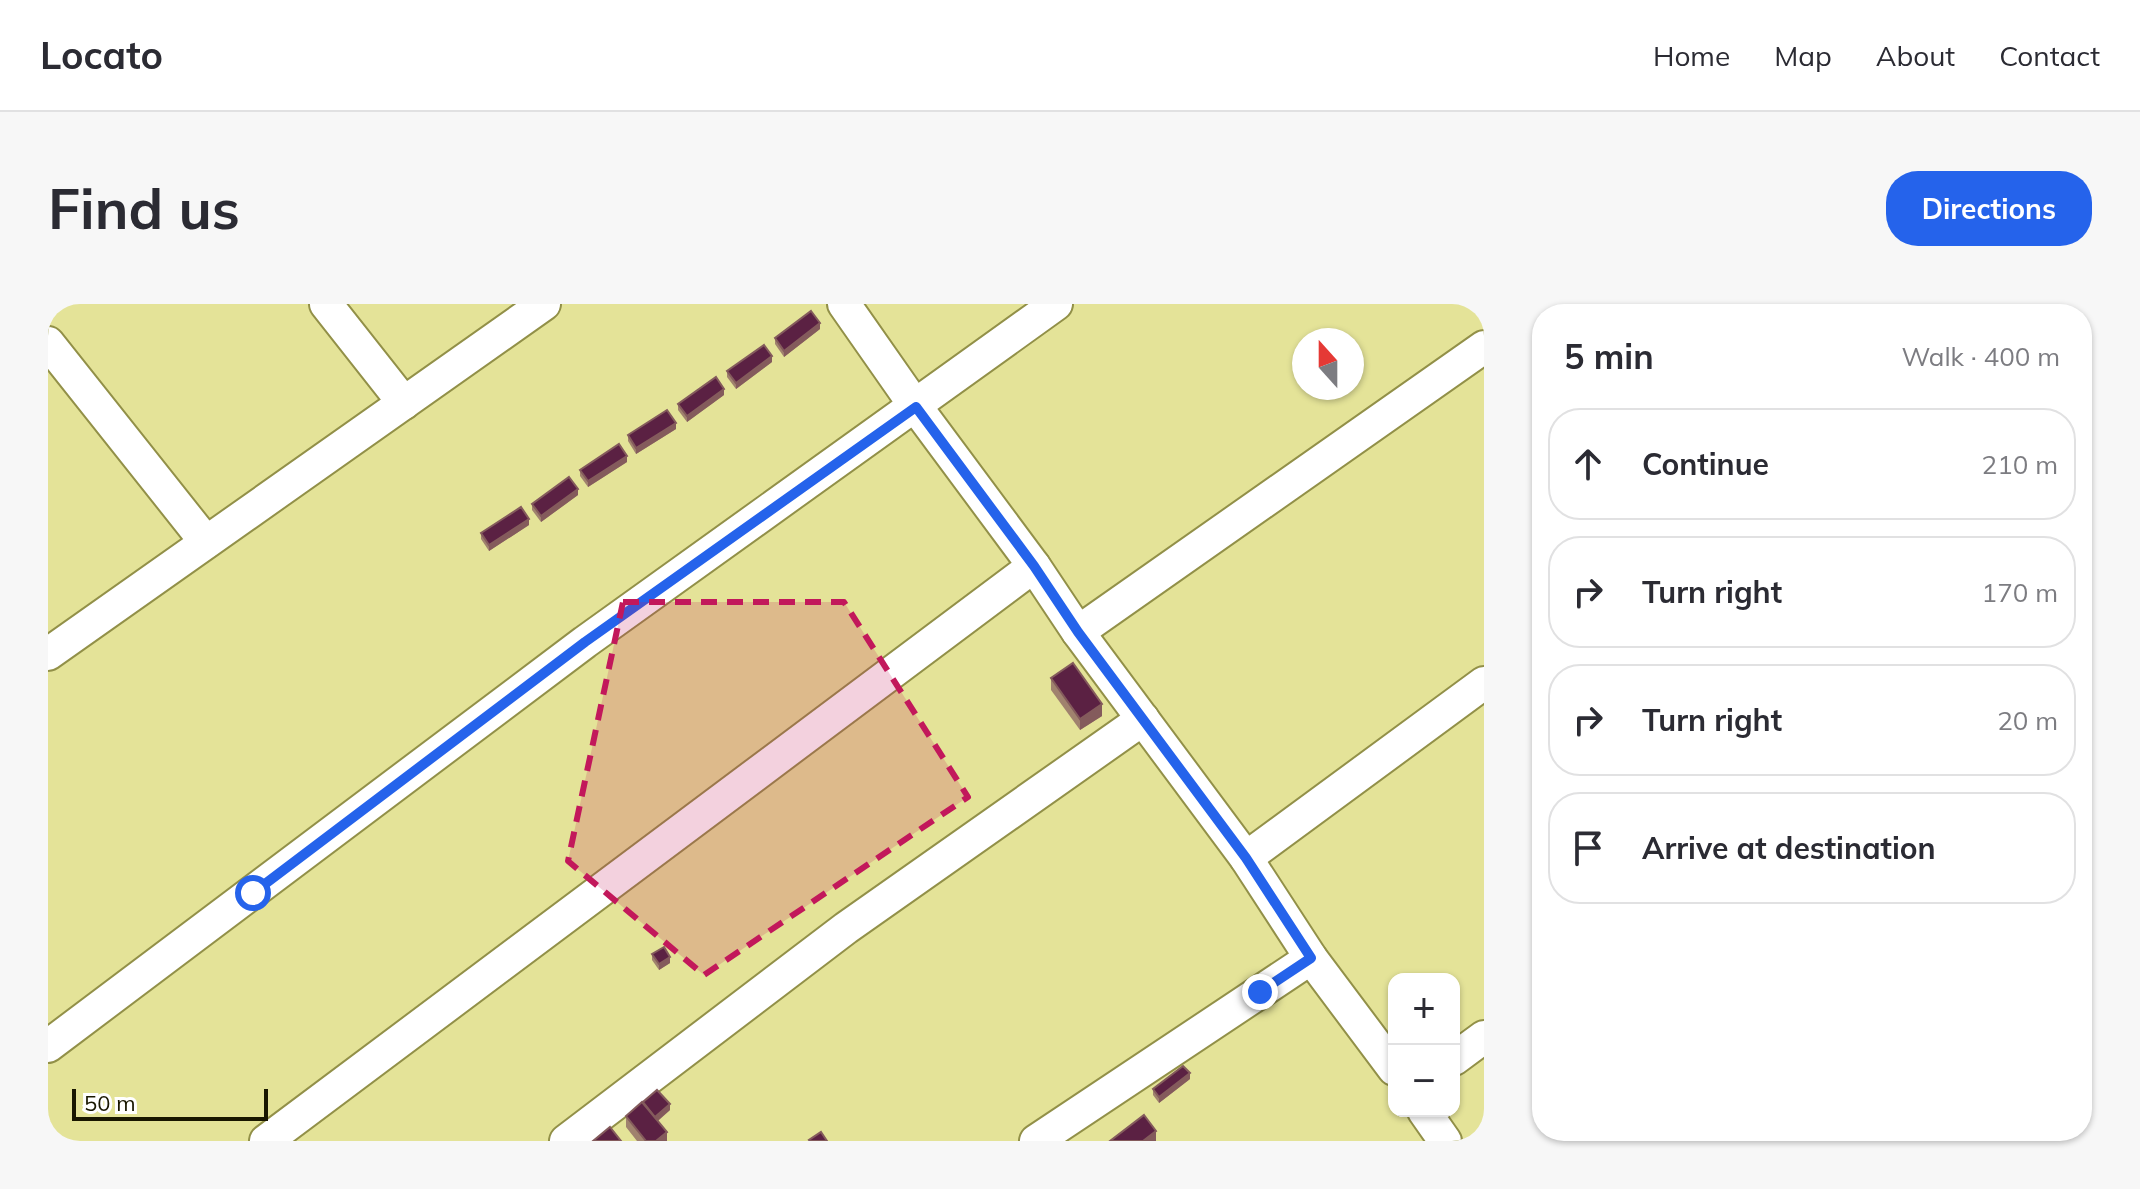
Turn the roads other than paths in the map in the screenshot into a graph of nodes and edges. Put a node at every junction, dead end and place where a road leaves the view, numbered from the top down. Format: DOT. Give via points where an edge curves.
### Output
graph roads {
  1 [pos="326,304"];
  2 [pos="544,304"];
  3 [pos="844,304"];
  4 [pos="1056,304"];
  5 [pos="48,343"];
  6 [pos="1484,347"];
  7 [pos="404,403"];
  8 [pos="916,407"];
  9 [pos="206,542"];
  10 [pos="1034,566"];
  11 [pos="1078,632"];
  12 [pos="48,654"];
  13 [pos="1484,683"];
  14 [pos="1143,719"];
  15 [pos="1246,858"];
  16 [pos="1311,958"];
  17 [pos="1484,1037"];
  18 [pos="48,1046"];
  19 [pos="1460,1055"];
  20 [pos="1388,1061"];
  21 [pos="1428,1117"];
  22 [pos="266,1141"];
  23 [pos="566,1141"];
  24 [pos="1036,1141"];
  25 [pos="1445,1141"];
  1 -- 7 [label="street"];
  2 -- 7 [label="street"];
  3 -- 8 [label="street"];
  4 -- 8 [label="street"];
  5 -- 9 [label="street"];
  6 -- 11 [label="street"];
  7 -- 9 [label="street"];
  8 -- 10 [label="street"];
  8 -- 18 [label="street" via="585,642"];
  9 -- 12 [label="street"];
  10 -- 11 [label="street"];
  10 -- 22 [label="street"];
  11 -- 14 [label="street"];
  13 -- 15 [label="street"];
  14 -- 15 [label="street"];
  14 -- 23 [label="street" via="846,928"];
  15 -- 16 [label="street"];
  16 -- 20 [label="street"];
  16 -- 24 [label="street"];
  17 -- 19 [label="street"];
  21 -- 25 [label="street"];
}
